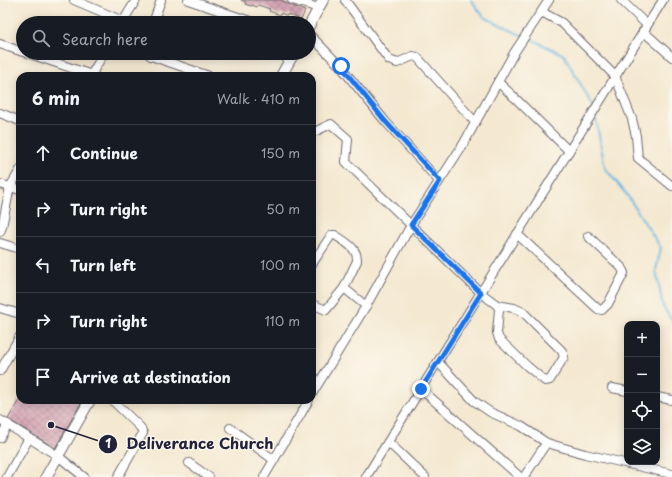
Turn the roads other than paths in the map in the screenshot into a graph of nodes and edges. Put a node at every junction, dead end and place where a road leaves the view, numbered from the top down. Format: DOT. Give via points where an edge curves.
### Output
graph roads {
  1 [pos="74,0"];
  2 [pos="136,0"];
  3 [pos="161,0"];
  4 [pos="188,0"];
  5 [pos="292,0"];
  6 [pos="345,0"];
  7 [pos="549,0"];
  8 [pos="621,0"];
  9 [pos="663,0"];
  10 [pos="321,4"];
  11 [pos="542,12"];
  12 [pos="110,16"];
  13 [pos="127,16"];
  14 [pos="155,16"];
  15 [pos="235,16"];
  16 [pos="314,16"];
  17 [pos="645,28"];
  18 [pos="316,41"];
  19 [pos="0,44"];
  20 [pos="16,50"];
  21 [pos="672,57"];
  22 [pos="44,60"];
  23 [pos="100,60"];
  24 [pos="166,60"];
  25 [pos="290,60"];
  26 [pos="72,72"];
  27 [pos="94,72"];
  28 [pos="198,72"];
  29 [pos="283,72"];
  30 [pos="615,76"];
  31 [pos="498,82"];
  32 [pos="0,113"];
  33 [pos="16,119"];
  34 [pos="475,122"];
  35 [pos="316,131"];
  36 [pos="569,151"];
  37 [pos="16,177"];
  38 [pos="440,181"];
  39 [pos="0,184"];
  40 [pos="672,186"];
  41 [pos="10,187"];
  42 [pos="16,189"];
  43 [pos="411,225"];
  44 [pos="0,232"];
  45 [pos="517,234"];
  46 [pos="588,236"];
  47 [pos="0,243"];
  48 [pos="16,248"];
  49 [pos="316,258"];
  50 [pos="344,288"];
  51 [pos="481,293"];
  52 [pos="497,304"];
  53 [pos="316,306"];
  54 [pos="366,306"];
  55 [pos="0,308"];
  56 [pos="16,313"];
  57 [pos="16,343"];
  58 [pos="438,362"];
  59 [pos="0,371"];
  60 [pos="316,387"];
  61 [pos="612,388"];
  62 [pos="421,389"];
  63 [pos="624,390"];
  64 [pos="660,398"];
  65 [pos="672,400"];
  66 [pos="88,404"];
  67 [pos="116,404"];
  68 [pos="306,404"];
  69 [pos="0,420"];
  70 [pos="8,424"];
  71 [pos="230,428"];
  72 [pos="0,438"];
  73 [pos="29,438"];
  74 [pos="388,442"];
  75 [pos="547,443"];
  76 [pos="58,456"];
  77 [pos="274,460"];
  78 [pos="189,463"];
  79 [pos="672,474"];
  80 [pos="7,477"];
  81 [pos="46,477"];
  82 [pos="84,477"];
  83 [pos="118,477"];
  84 [pos="209,477"];
  85 [pos="264,477"];
  86 [pos="366,477"];
  87 [pos="425,477"];
  88 [pos="520,477"];
  89 [pos="524,477"];
  1 -- 12 [label="street"];
  2 -- 13 [label="street"];
  3 -- 14 [label="street"];
  4 -- 15 [label="street"];
  5 -- 10 [label="street"];
  6 -- 34 [label="street" via="389,60 397,63 413,56 417,57"];
  7 -- 11 [label="street"];
  8 -- 17 [label="street"];
  9 -- 17 [label="street"];
  10 -- 16 [label="street"];
  11 -- 30 [label="street" via="562,23"];
  11 -- 31 [label="street"];
  17 -- 21 [label="street"];
  17 -- 30 [label="street"];
  18 -- 38 [label="street" via="341,66 385,121"];
  19 -- 20 [label="street"];
  22 -- 26 [label="street"];
  23 -- 27 [label="street"];
  24 -- 28 [label="street"];
  25 -- 29 [label="street"];
  30 -- 36 [label="street"];
  30 -- 40 [label="street" via="632,118 638,158"];
  31 -- 34 [label="street"];
  31 -- 36 [label="street"];
  32 -- 33 [label="street"];
  34 -- 38 [label="street"];
  35 -- 43 [label="street" via="331,124 341,131 348,139 346,162"];
  36 -- 45 [label="street"];
  37 -- 41 [label="street"];
  38 -- 43 [label="street"];
  39 -- 41 [label="street"];
  41 -- 42 [label="street"];
  41 -- 44 [label="street"];
  43 -- 51 [label="street"];
  43 -- 54 [label="street"];
  45 -- 46 [label="street" via="602,310 608,304 624,273 621,267"];
  45 -- 51 [label="street"];
  47 -- 48 [label="street"];
  49 -- 50 [label="street" via="332,235 336,235 355,250 357,261"];
  50 -- 53 [label="street" via="326,310"];
  50 -- 54 [label="street"];
  51 -- 52 [label="street"];
  51 -- 58 [label="street"];
  52 -- 52 [label="street" via="500,312 496,333 499,339 545,381 550,380 564,357 562,351 523,312"];
  54 -- 60 [label="street"];
  55 -- 56 [label="street"];
  57 -- 59 [label="street"];
  58 -- 62 [label="street"];
  58 -- 75 [label="street" via="474,401"];
  61 -- 63 [label="street"];
  62 -- 74 [label="street"];
  62 -- 88 [label="street"];
  64 -- 65 [label="street"];
  66 -- 76 [label="street"];
  67 -- 83 [label="street" via="143,433"];
  68 -- 77 [label="street"];
  69 -- 70 [label="street"];
  70 -- 72 [label="street"];
  70 -- 73 [label="street"];
  71 -- 77 [label="street"];
  73 -- 76 [label="street"];
  73 -- 80 [label="street"];
  74 -- 86 [label="street"];
  74 -- 87 [label="street"];
  75 -- 79 [label="street"];
  75 -- 89 [label="street"];
  76 -- 81 [label="street"];
  76 -- 82 [label="street"];
  77 -- 85 [label="street"];
  78 -- 84 [label="street"];
}
